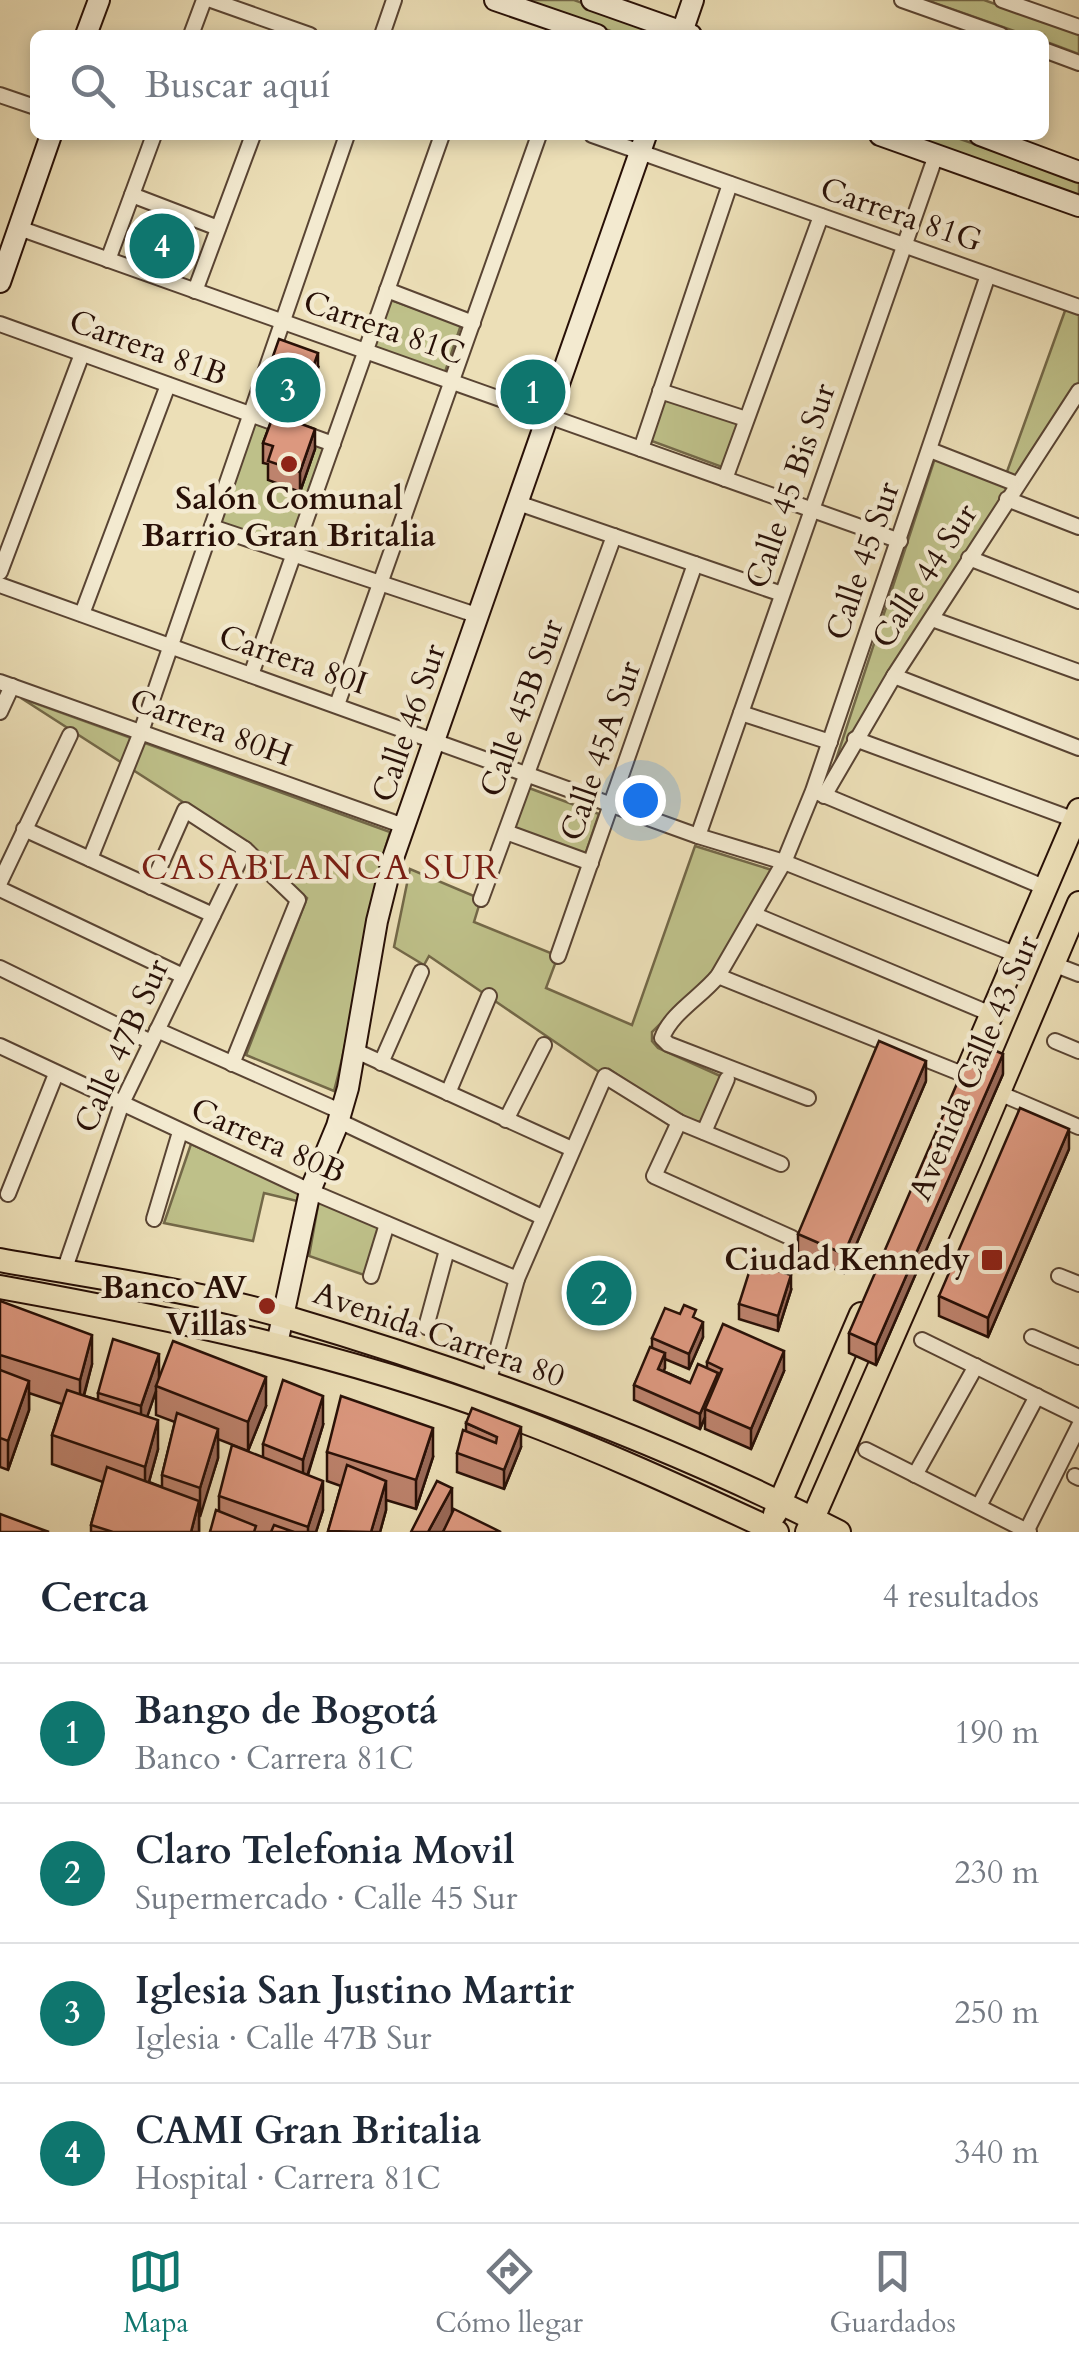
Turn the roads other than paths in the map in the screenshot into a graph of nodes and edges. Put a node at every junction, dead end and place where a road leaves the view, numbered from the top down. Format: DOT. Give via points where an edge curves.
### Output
graph roads {
  1 [pos="98,0"];
  2 [pos="208,0"];
  3 [pos="394,0"];
  4 [pos="495,0"];
  5 [pos="592,0"];
  6 [pos="693,0"];
  7 [pos="902,0"];
  8 [pos="1002,0"];
  9 [pos="1079,27"];
  10 [pos="88,30"];
  11 [pos="194,30"];
  12 [pos="285,30"];
  13 [pos="384,30"];
  14 [pos="582,30"];
  15 [pos="674,30"];
  16 [pos="686,30"];
  17 [pos="976,30"];
  18 [pos="1049,52"];
  19 [pos="1079,63"];
  20 [pos="0,96"];
  21 [pos="30,106"];
  22 [pos="49,140"];
  23 [pos="152,140"];
  24 [pos="250,140"];
  25 [pos="346,140"];
  26 [pos="440,140"];
  27 [pos="537,140"];
  28 [pos="894,140"];
  29 [pos="993,140"];
  30 [pos="643,144"];
  31 [pos="936,155"];
  32 [pos="1079,172"];
  33 [pos="730,184"];
  34 [pos="132,195"];
  35 [pos="1079,206"];
  36 [pos="821,216"];
  37 [pos="19,228"];
  38 [pos="218,228"];
  39 [pos="904,246"];
  40 [pos="108,260"];
  41 [pos="988,275"];
  42 [pos="0,282"];
  43 [pos="387,290"];
  44 [pos="195,291"];
  45 [pos="1079,308"];
  46 [pos="283,322"];
  47 [pos="473,322"];
  48 [pos="0,324"];
  49 [pos="366,351"];
  50 [pos="82,354"];
  51 [pos="452,382"];
  52 [pos="168,384"];
  53 [pos="660,390"];
  54 [pos="1079,390"];
  55 [pos="250,414"];
  56 [pos="547,416"];
  57 [pos="746,420"];
  58 [pos="334,444"];
  59 [pos="641,449"];
  60 [pos="930,450"];
  61 [pos="725,479"];
  62 [pos="1017,484"];
  63 [pos="1007,499"];
  64 [pos="518,503"];
  65 [pos="812,510"];
  66 [pos="212,526"];
  67 [pos="1079,528"];
  68 [pos="614,536"];
  69 [pos="900,541"];
  70 [pos="295,554"];
  71 [pos="969,558"];
  72 [pos="695,564"];
  73 [pos="0,572"];
  74 [pos="382,584"];
  75 [pos="0,586"];
  76 [pos="782,594"];
  77 [pos="1079,601"];
  78 [pos="82,614"];
  79 [pos="478,616"];
  80 [pos="932,620"];
  81 [pos="170,646"];
  82 [pos="1079,672"];
  83 [pos="252,675"];
  84 [pos="894,676"];
  85 [pos="6,684"];
  86 [pos="337,705"];
  87 [pos="0,712"];
  88 [pos="741,713"];
  89 [pos="140,732"];
  90 [pos="70,735"];
  91 [pos="856,738"];
  92 [pos="434,739"];
  93 [pos="830,742"];
  94 [pos="1079,748"];
  95 [pos="527,773"];
  96 [pos="819,793"];
  97 [pos="611,804"];
  98 [pos="1077,815"];
  99 [pos="404,826"];
  100 [pos="24,829"];
  101 [pos="506,832"];
  102 [pos="698,836"];
  103 [pos="245,849"];
  104 [pos="90,859"];
  105 [pos="784,862"];
  106 [pos="590,863"];
  107 [pos="0,886"];
  108 [pos="151,887"];
  109 [pos="1046,888"];
  110 [pos="482,899"];
  111 [pos="1079,903"];
  112 [pos="213,915"];
  113 [pos="754,915"];
  114 [pos="1018,954"];
  115 [pos="558,956"];
  116 [pos="1052,964"];
  117 [pos="0,968"];
  118 [pos="420,972"];
  119 [pos="1079,974"];
  120 [pos="183,976"];
  121 [pos="718,976"];
  122 [pos="488,996"];
  123 [pos="992,1014"];
  124 [pos="154,1036"];
  125 [pos="1055,1041"];
  126 [pos="544,1045"];
  127 [pos="0,1046"];
  128 [pos="1079,1051"];
  129 [pos="356,1052"];
  130 [pos="381,1063"];
  131 [pos="232,1064"];
  132 [pos="56,1074"];
  133 [pos="727,1079"];
  134 [pos="961,1085"];
  135 [pos="998,1092"];
  136 [pos="448,1093"];
  137 [pos="808,1098"];
  138 [pos="122,1103"];
  139 [pos="340,1116"];
  140 [pos="506,1120"];
  141 [pos="679,1122"];
  142 [pos="1079,1127"];
  143 [pos="180,1132"];
  144 [pos="704,1132"];
  145 [pos="572,1150"];
  146 [pos="781,1164"];
  147 [pos="310,1191"];
  148 [pos="8,1194"];
  149 [pos="542,1217"];
  150 [pos="154,1219"];
  151 [pos="387,1224"];
  152 [pos="792,1238"];
  153 [pos="448,1250"];
  154 [pos="0,1260"];
  155 [pos="64,1271"];
  156 [pos="371,1276"];
  157 [pos="1059,1276"];
  158 [pos="517,1279"];
  159 [pos="874,1284"];
  160 [pos="1079,1284"];
  161 [pos="0,1288"];
  162 [pos="282,1316"];
  163 [pos="426,1326"];
  164 [pos="1032,1338"];
  165 [pos="922,1340"];
  166 [pos="277,1344"];
  167 [pos="1079,1357"];
  168 [pos="976,1366"];
  169 [pos="488,1383"];
  170 [pos="1038,1396"];
  171 [pos="1079,1417"];
  172 [pos="1079,1426"];
  173 [pos="866,1450"];
  174 [pos="915,1474"];
  175 [pos="779,1504"];
  176 [pos="979,1506"];
  177 [pos="810,1526"];
  178 [pos="771,1531"];
  179 [pos="839,1532"];
  180 [pos="1027,1532"];
  1 -- 10 [label="street"];
  2 -- 11 [label="street"];
  2 -- 12 [label="street"];
  3 -- 13 [label="street"];
  4 -- 14 [label="street"];
  5 -- 15 [label="street"];
  6 -- 16 [label="street"];
  7 -- 17 [label="street"];
  8 -- 9 [label="street"];
  18 -- 19 [label="street"];
  20 -- 21 [label="street"];
  22 -- 37 [label="street"];
  23 -- 34 [label="street"];
  24 -- 38 [label="street"];
  25 -- 46 [label="street"];
  26 -- 43 [label="street"];
  27 -- 47 [label="street"];
  28 -- 31 [label="street"];
  29 -- 32 [label="street"];
  30 -- 33 [label="street, Carrera 81G"];
  30 -- 56 [label="street, Calle 46 Sur"];
  31 -- 35 [label="street"];
  31 -- 39 [label="street, Calle 45 Bis Sur"];
  33 -- 36 [label="street, Carrera 81G"];
  33 -- 53 [label="street"];
  34 -- 38 [label="street"];
  34 -- 40 [label="street"];
  36 -- 39 [label="street, Carrera 81G"];
  36 -- 57 [label="street"];
  37 -- 40 [label="street, Carrera 81C"];
  37 -- 42 [label="street"];
  38 -- 44 [label="street"];
  39 -- 41 [label="street, Carrera 81G"];
  39 -- 65 [label="street, Calle 45 Bis Sur"];
  40 -- 44 [label="street, Carrera 81C"];
  41 -- 45 [label="street, Carrera 81G"];
  41 -- 60 [label="street, Calle 45 Sur"];
  43 -- 47 [label="street, Carrera 81C"];
  43 -- 49 [label="street"];
  44 -- 46 [label="street, Carrera 81C"];
  46 -- 49 [label="street, Carrera 81C"];
  46 -- 55 [label="street"];
  47 -- 51 [label="street"];
  48 -- 50 [label="street, Carrera 81B"];
  49 -- 51 [label="street, Carrera 81C"];
  49 -- 58 [label="street"];
  50 -- 52 [label="street, Carrera 81B"];
  50 -- 73 [label="street"];
  51 -- 56 [label="street, Carrera 81C"];
  51 -- 74 [label="street"];
  52 -- 55 [label="street, Carrera 81B"];
  52 -- 78 [label="street"];
  53 -- 57 [label="street"];
  53 -- 59 [label="street"];
  54 -- 62 [label="street, Calle 44 Sur"];
  55 -- 58 [label="street, Carrera 81B"];
  55 -- 66 [label="street"];
  56 -- 59 [label="street, Carrera 81C"];
  56 -- 64 [label="street, Calle 46 Sur"];
  57 -- 61 [label="street"];
  58 -- 70 [label="street"];
  59 -- 61 [label="street, Carrera 81C"];
  60 -- 62 [label="street"];
  60 -- 69 [label="street, Calle 45 Sur"];
  61 -- 65 [label="street, Carrera 81C"];
  62 -- 63 [label="street, Calle 44 Sur"];
  63 -- 67 [label="street"];
  63 -- 71 [label="street, Calle 44 Sur"];
  64 -- 68 [label="street"];
  64 -- 79 [label="street, Calle 46 Sur"];
  65 -- 69 [label="street, Carrera 81C"];
  65 -- 76 [label="street, Calle 45 Bis Sur"];
  66 -- 70 [label="street"];
  66 -- 81 [label="street"];
  68 -- 72 [label="street"];
  68 -- 95 [label="street, Calle 45B Sur"];
  69 -- 93 [label="street, Calle 45 Sur"];
  70 -- 74 [label="street"];
  70 -- 83 [label="street"];
  71 -- 77 [label="street"];
  71 -- 80 [label="street, Calle 44 Sur"];
  72 -- 76 [label="street"];
  72 -- 97 [label="street, Calle 45A Sur"];
  74 -- 79 [label="street"];
  74 -- 86 [label="street"];
  75 -- 78 [label="street, Carrera 80I"];
  76 -- 88 [label="street, Calle 45 Bis Sur"];
  78 -- 81 [label="street, Carrera 80I"];
  79 -- 92 [label="street, Calle 46 Sur"];
  80 -- 82 [label="street"];
  80 -- 84 [label="street, Calle 44 Sur"];
  81 -- 83 [label="street, Carrera 80I"];
  81 -- 89 [label="street"];
  83 -- 86 [label="street, Carrera 80I"];
  84 -- 91 [label="street, Calle 44 Sur"];
  84 -- 94 [label="street"];
  85 -- 87 [label="street"];
  85 -- 89 [label="street, Carrera 80H"];
  86 -- 92 [label="street, Carrera 80I"];
  88 -- 93 [label="street"];
  88 -- 102 [label="street, Calle 45 Bis Sur"];
  89 -- 99 [label="street, Carrera 80H"];
  89 -- 104 [label="street"];
  90 -- 100 [label="street"];
  91 -- 96 [label="street, Calle 44 Sur"];
  91 -- 98 [label="street"];
  92 -- 95 [label="street, Carrera 80I"];
  92 -- 99 [label="street, Calle 46 Sur"];
  93 -- 96 [label="street, Calle 45 Sur"];
  95 -- 97 [label="street, Carrera 80I"];
  95 -- 101 [label="street, Calle 45B Sur"];
  96 -- 105 [label="street, Calle 45 Sur"];
  96 -- 109 [label="street"];
  97 -- 102 [label="street, Carrera 80I"];
  97 -- 106 [label="street, Calle 45A Sur"];
  98 -- 109 [label="main road, Avenida Calle 43 Sur"];
  99 -- 129 [label="street, Calle 46 Sur" via="378,921"];
  100 -- 104 [label="street"];
  100 -- 107 [label="street"];
  101 -- 106 [label="street"];
  101 -- 110 [label="street, Calle 45B Sur"];
  102 -- 105 [label="street, Carrera 80I"];
  103 -- 108 [label="street" via="185,810"];
  103 -- 112 [label="street, Calle 47B Sur"];
  103 -- 131 [label="street" via="298,900"];
  104 -- 108 [label="street"];
  105 -- 113 [label="street, Calle 45 Sur"];
  105 -- 114 [label="street, Carrera 80I"];
  106 -- 115 [label="street, Calle 45A Sur"];
  107 -- 120 [label="street"];
  108 -- 112 [label="street"];
  109 -- 114 [label="main road, Avenida Calle 43 Sur"];
  111 -- 116 [label="main road, Avenida Calle 43 Sur"];
  112 -- 120 [label="street, Calle 47B Sur"];
  113 -- 121 [label="street, Calle 45 Sur"];
  113 -- 123 [label="street"];
  114 -- 123 [label="main road, Avenida Calle 43 Sur"];
  116 -- 119 [label="street"];
  116 -- 135 [label="main road, Avenida Calle 43 Sur"];
  117 -- 124 [label="street"];
  118 -- 130 [label="street"];
  120 -- 124 [label="street, Calle 47B Sur"];
  121 -- 134 [label="street"];
  121 -- 137 [label="street, Calle 45 Sur" via="662,1038"];
  122 -- 136 [label="street"];
  123 -- 134 [label="main road, Avenida Calle 43 Sur"];
  124 -- 131 [label="street"];
  124 -- 138 [label="street, Calle 47B Sur"];
  125 -- 128 [label="street"];
  126 -- 140 [label="street"];
  127 -- 132 [label="street, Carrera 80B"];
  129 -- 130 [label="street"];
  129 -- 139 [label="street, Calle 46 Sur"];
  130 -- 136 [label="street"];
  131 -- 139 [label="street"];
  132 -- 138 [label="street, Carrera 80B"];
  132 -- 148 [label="street"];
  133 -- 144 [label="street"];
  135 -- 142 [label="street"];
  135 -- 177 [label="main road, Avenida Calle 43 Sur"];
  136 -- 140 [label="street"];
  138 -- 143 [label="street, Carrera 80B"];
  138 -- 155 [label="street, Calle 47B Sur"];
  139 -- 147 [label="street, Calle 46 Sur"];
  139 -- 149 [label="street"];
  140 -- 145 [label="street"];
  141 -- 144 [label="street"];
  141 -- 145 [label="street" via="606,1076"];
  141 -- 152 [label="street" via="654,1176"];
  143 -- 147 [label="street, Carrera 80B"];
  143 -- 150 [label="street"];
  144 -- 146 [label="street"];
  145 -- 149 [label="street"];
  147 -- 151 [label="street, Carrera 80B"];
  147 -- 162 [label="street, Calle 46 Sur"];
  149 -- 158 [label="street"];
  151 -- 153 [label="street, Carrera 80B"];
  151 -- 156 [label="street"];
  153 -- 158 [label="street, Carrera 80B"];
  153 -- 163 [label="street"];
  154 -- 155 [label="main road, Avenida Carrera 80"];
  155 -- 162 [label="main road, Avenida Carrera 80"];
  157 -- 160 [label="street"];
  158 -- 169 [label="street"];
  159 -- 175 [label="main road"];
  161 -- 166 [label="main road, Avenida Carrera 80"];
  162 -- 166 [label="street, Calle 46 Sur"];
  162 -- 169 [label="main road, Avenida Carrera 80"];
  164 -- 167 [label="street"];
  165 -- 168 [label="street"];
  166 -- 178 [label="main road, Avenida Carrera 80" via="520,1420"];
  168 -- 170 [label="street"];
  168 -- 174 [label="street"];
  169 -- 175 [label="main road, Avenida Carrera 80"];
  170 -- 171 [label="street"];
  170 -- 176 [label="street"];
  172 -- 180 [label="street"];
  173 -- 174 [label="street"];
  174 -- 176 [label="street"];
  175 -- 177 [label="main road, Avenida Carrera 80"];
  175 -- 178 [label="main road"];
  176 -- 180 [label="street"];
  177 -- 179 [label="main road, Avenida Carrera 80"];
}
